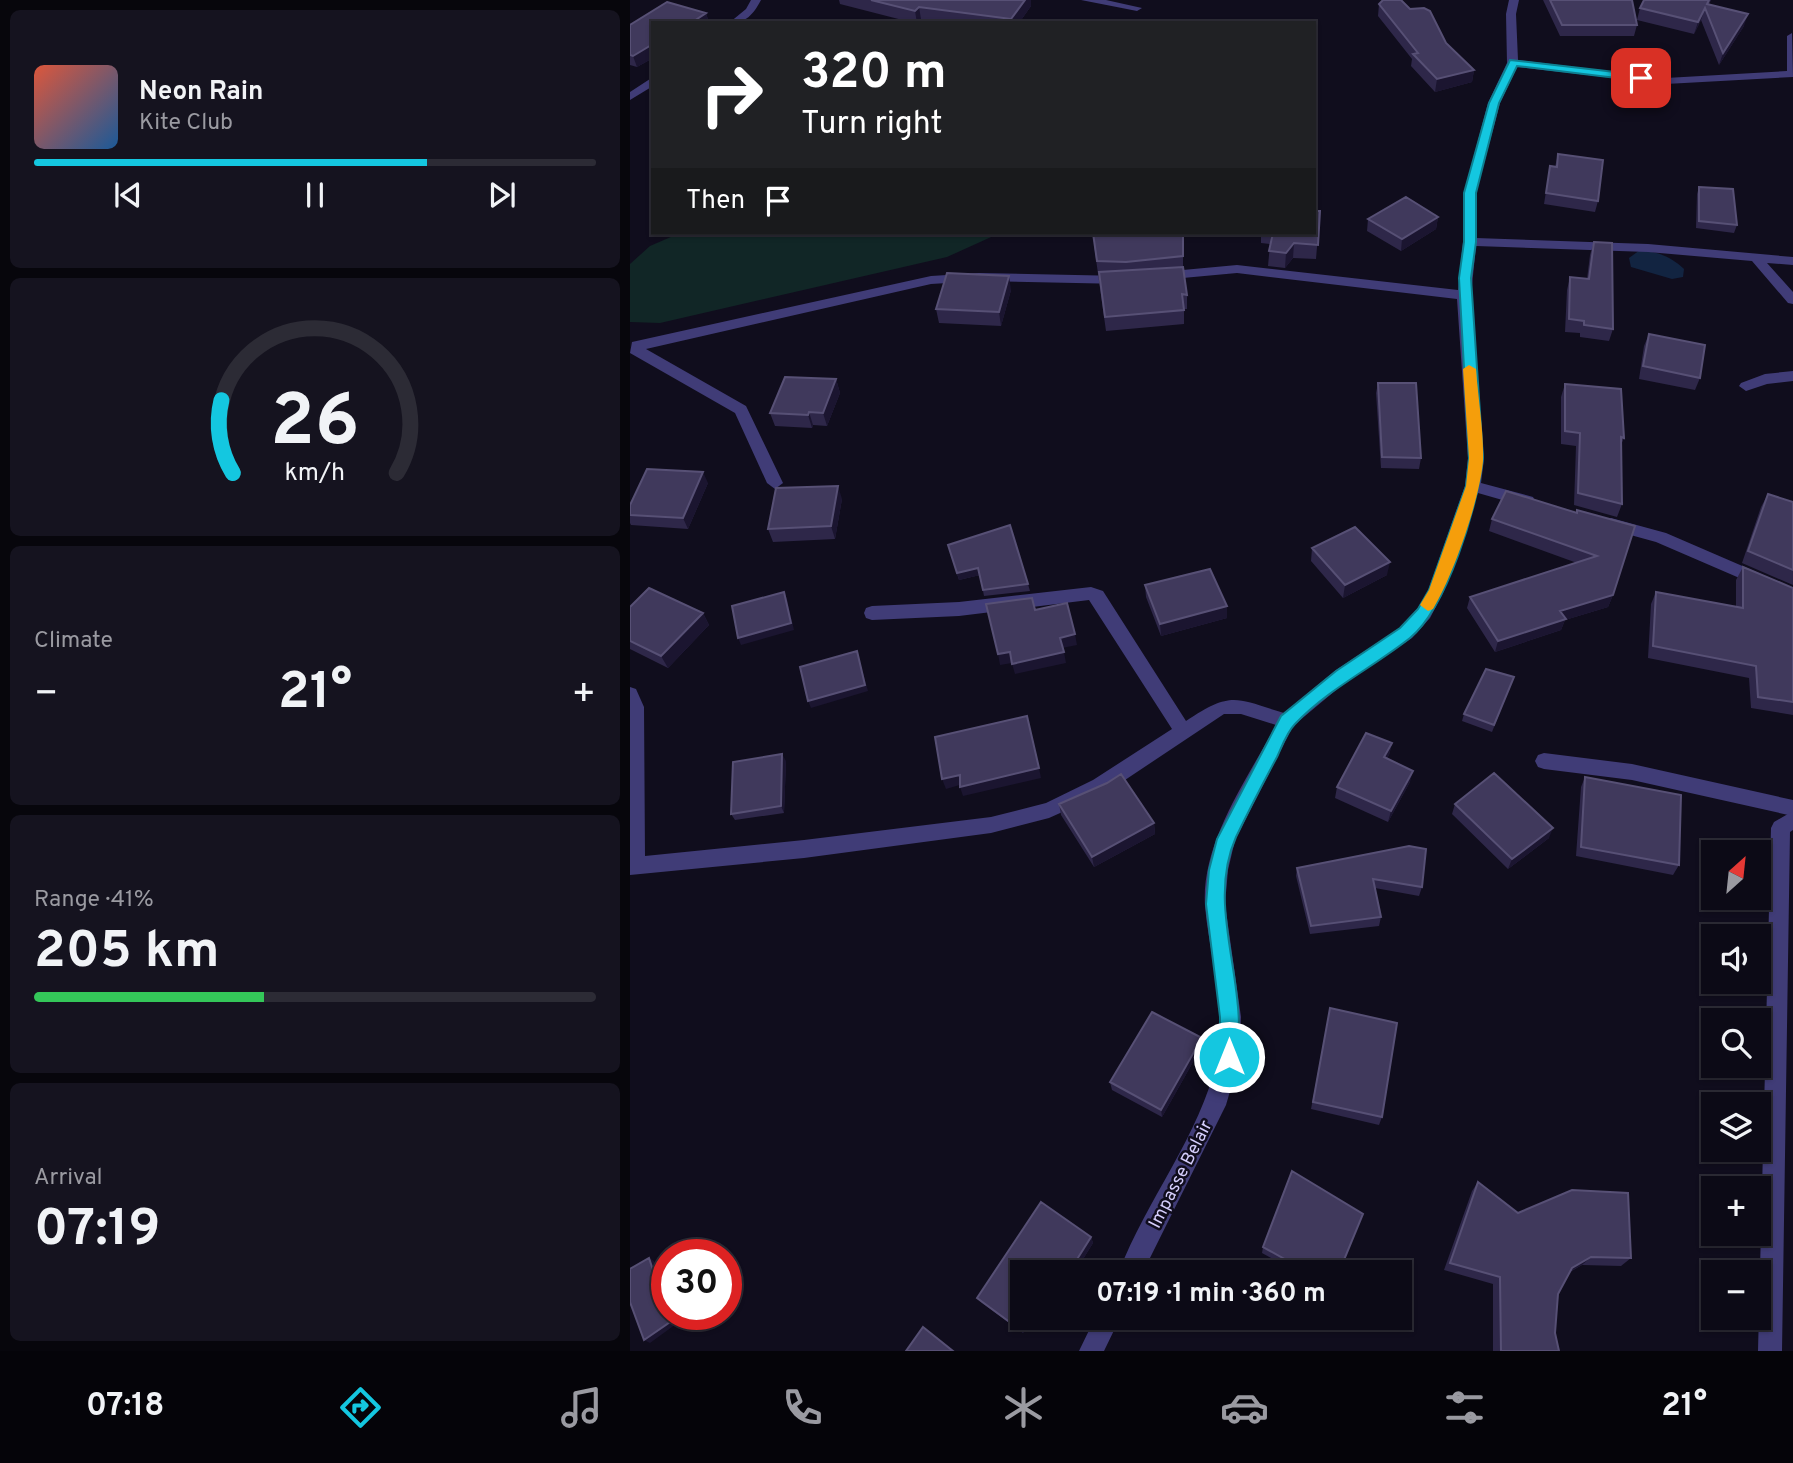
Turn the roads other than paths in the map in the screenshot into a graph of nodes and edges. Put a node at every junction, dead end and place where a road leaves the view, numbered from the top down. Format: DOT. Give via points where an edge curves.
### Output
graph roads {
  1 [pos="757,0"];
  2 [pos="1086,0"];
  3 [pos="1514,0"];
  4 [pos="1137,8"];
  5 [pos="737,21"];
  6 [pos="1792,36"];
  7 [pos="1513,63"];
  8 [pos="651,81"];
  9 [pos="630,97"];
  10 [pos="1470,242"];
  11 [pos="1755,257"];
  12 [pos="1793,261"];
  13 [pos="1464,295"];
  14 [pos="1793,300"];
  15 [pos="631,348"];
  16 [pos="1793,376"];
  17 [pos="1746,386"];
  18 [pos="775,483"];
  19 [pos="1473,486"];
  20 [pos="1540,505"];
  21 [pos="1593,519"];
  22 [pos="1793,595"];
  23 [pos="872,613"];
  24 [pos="630,694"];
  25 [pos="1287,721"];
  26 [pos="1184,733"];
  27 [pos="1544,761"];
  28 [pos="1793,808"];
  29 [pos="1793,819"];
  30 [pos="633,865"];
  31 [pos="1137,1260"];
  32 [pos="1102,1330"];
  33 [pos="1091,1351"];
  34 [pos="1770,1351"];
  1 -- 5 [label="street"];
  2 -- 4 [label="street"];
  3 -- 7 [label="street, Impasse Belair"];
  6 -- 7 [label="street" via="1793,74 1666,81"];
  7 -- 10 [label="street, Impasse Belair" via="1494,103 1470,193"];
  8 -- 9 [label="street"];
  10 -- 11 [label="street"];
  10 -- 13 [label="street, Impasse Belair"];
  11 -- 12 [label="street"];
  11 -- 14 [label="street"];
  13 -- 15 [label="street" via="1237,269 1127,280 957,278 931,280"];
  13 -- 19 [label="street, Impasse Belair" via="1476,458"];
  15 -- 18 [label="street" via="741,410"];
  16 -- 17 [label="street"];
  19 -- 20 [label="street"];
  19 -- 25 [label="street, Impasse Belair" via="1436,591 1423,613 1406,633 1342,675"];
  21 -- 22 [label="street" via="1660,537"];
  23 -- 26 [label="street" via="959,609 1091,593"];
  24 -- 30 [label="street" via="635,707"];
  25 -- 26 [label="street" via="1241,706 1221,707"];
  25 -- 31 [label="street, Impasse Belair" via="1226,839 1218,870 1215,904 1230,1030 1229,1057 1218,1097"];
  26 -- 30 [label="street" via="1087,792 1049,810 991,825"];
  27 -- 28 [label="street" via="1632,772"];
  29 -- 34 [label="street" via="1781,828"];
  32 -- 33 [label="street"];
}
